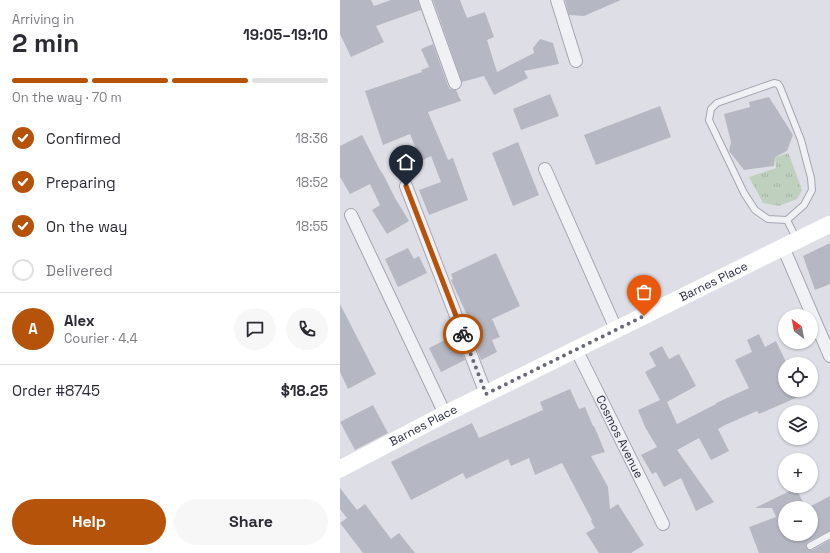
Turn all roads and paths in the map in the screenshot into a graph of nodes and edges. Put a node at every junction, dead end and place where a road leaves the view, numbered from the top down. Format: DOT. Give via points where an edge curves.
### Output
graph roads {
  1 [pos="425,0"];
  2 [pos="558,0"];
  3 [pos="576,61"];
  4 [pos="455,83"];
  5 [pos="545,168"];
  6 [pos="406,186"];
  7 [pos="351,215"];
  8 [pos="787,220"];
  9 [pos="830,224"];
  10 [pos="790,243"];
  11 [pos="616,329"];
  12 [pos="576,349"];
  13 [pos="830,356"];
  14 [pos="486,394"];
  15 [pos="445,414"];
  16 [pos="340,469"];
  17 [pos="663,524"];
  18 [pos="830,535"];
  19 [pos="810,546"];
  1 -- 4 [label="street"];
  2 -- 3 [label="street"];
  5 -- 11 [label="street"];
  6 -- 14 [label="street"];
  7 -- 15 [label="street"];
  8 -- 8 [label="lane" via="804,205 812,190 812,184 801,140 780,87 774,83 717,103 711,109 709,120 744,193 755,210 768,219"];
  8 -- 10 [label="lane"];
  9 -- 10 [label="street, Barnes Place"];
  10 -- 11 [label="street, Barnes Place"];
  10 -- 13 [label="street"];
  11 -- 12 [label="street, Barnes Place"];
  12 -- 14 [label="street, Barnes Place"];
  12 -- 17 [label="street, Cosmos Avenue"];
  14 -- 15 [label="street, Barnes Place"];
  15 -- 16 [label="street, Barnes Place"];
  18 -- 19 [label="lane"];
}
